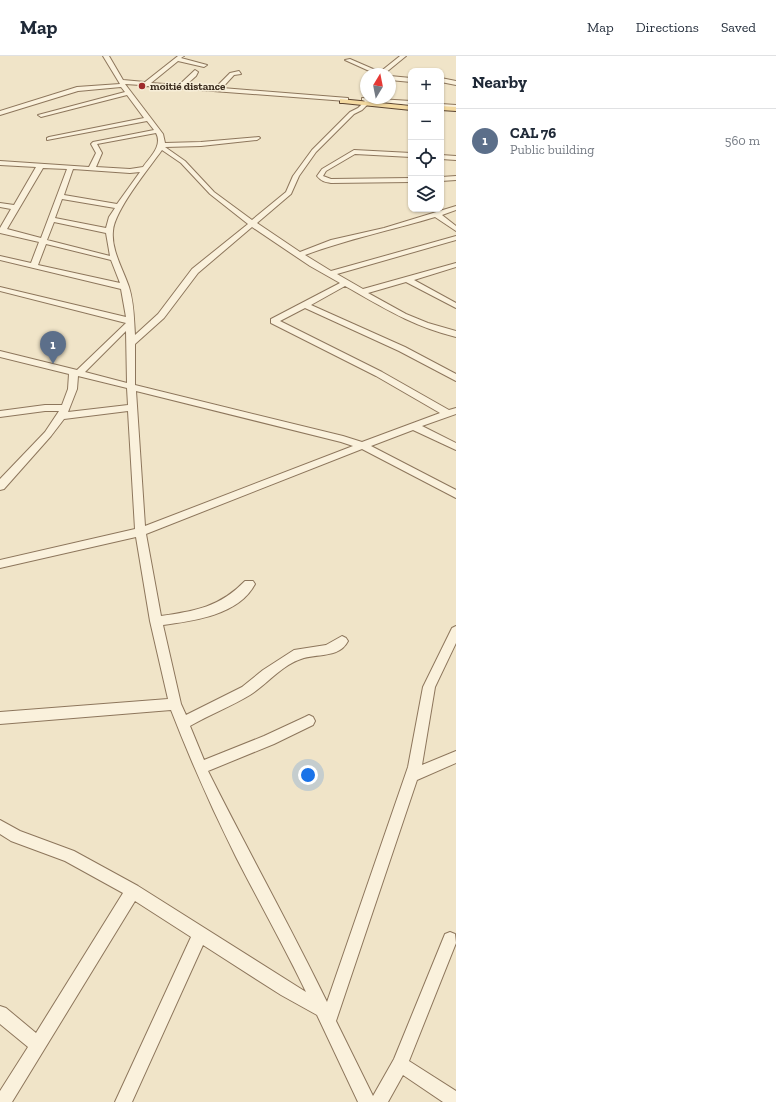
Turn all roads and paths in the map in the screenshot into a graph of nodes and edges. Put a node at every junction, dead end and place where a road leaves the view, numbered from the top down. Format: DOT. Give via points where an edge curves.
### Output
graph roads {
  1 [pos="106,56"];
  2 [pos="353,56"];
  3 [pos="403,56"];
  4 [pos="179,58"];
  5 [pos="204,65"];
  6 [pos="366,68"];
  7 [pos="390,68"];
  8 [pos="195,72"];
  9 [pos="239,73"];
  10 [pos="396,79"];
  11 [pos="408,80"];
  12 [pos="444,81"];
  13 [pos="456,83"];
  14 [pos="146,84"];
  15 [pos="180,87"];
  16 [pos="128,89"];
  17 [pos="218,89"];
  18 [pos="344,100"];
  19 [pos="360,101"];
  20 [pos="361,104"];
  21 [pos="392,104"];
  22 [pos="408,106"];
  23 [pos="444,109"];
  24 [pos="456,110"];
  25 [pos="0,113"];
  26 [pos="41,115"];
  27 [pos="148,119"];
  28 [pos="158,131"];
  29 [pos="258,138"];
  30 [pos="49,139"];
  31 [pos="162,146"];
  32 [pos="408,155"];
  33 [pos="444,157"];
  34 [pos="456,158"];
  35 [pos="1,164"];
  36 [pos="41,165"];
  37 [pos="71,168"];
  38 [pos="92,168"];
  39 [pos="138,172"];
  40 [pos="456,178"];
  41 [pos="444,179"];
  42 [pos="408,180"];
  43 [pos="59,196"];
  44 [pos="0,205"];
  45 [pos="120,207"];
  46 [pos="16,208"];
  47 [pos="456,208"];
  48 [pos="436,214"];
  49 [pos="52,220"];
  50 [pos="252,223"];
  51 [pos="260,228"];
  52 [pos="456,229"];
  53 [pos="1,230"];
  54 [pos="243,230"];
  55 [pos="109,231"];
  56 [pos="456,238"];
  57 [pos="42,240"];
  58 [pos="299,255"];
  59 [pos="0,258"];
  60 [pos="114,259"];
  61 [pos="34,265"];
  62 [pos="456,265"];
  63 [pos="330,274"];
  64 [pos="407,279"];
  65 [pos="345,283"];
  66 [pos="125,287"];
  67 [pos="0,289"];
  68 [pos="362,292"];
  69 [pos="305,305"];
  70 [pos="456,306"];
  71 [pos="130,322"];
  72 [pos="454,333"];
  73 [pos="111,340"];
  74 [pos="132,344"];
  75 [pos="0,354"];
  76 [pos="76,372"];
  77 [pos="456,378"];
  78 [pos="130,386"];
  79 [pos="133,407"];
  80 [pos="65,408"];
  81 [pos="452,412"];
  82 [pos="0,414"];
  83 [pos="60,417"];
  84 [pos="413,426"];
  85 [pos="363,446"];
  86 [pos="456,447"];
  87 [pos="0,486"];
  88 [pos="456,494"];
  89 [pos="140,532"];
  90 [pos="0,564"];
  91 [pos="249,584"];
  92 [pos="156,621"];
  93 [pos="456,631"];
  94 [pos="342,641"];
  95 [pos="175,704"];
  96 [pos="0,718"];
  97 [pos="309,721"];
  98 [pos="182,724"];
  99 [pos="456,757"];
  100 [pos="200,768"];
  101 [pos="412,776"];
  102 [pos="0,827"];
  103 [pos="133,891"];
  104 [pos="200,934"];
  105 [pos="450,939"];
  106 [pos="0,1014"];
  107 [pos="327,1014"];
  108 [pos="38,1046"];
  109 [pos="400,1064"];
  110 [pos="456,1100"];
  111 [pos="3,1102"];
  112 [pos="123,1102"];
  113 [pos="368,1102"];
  114 [pos="379,1102"];
  1 -- 16 [label="street"];
  2 -- 6 [label="street" via="348,60"];
  3 -- 7 [label="street"];
  4 -- 5 [label="street"];
  4 -- 14 [label="street"];
  8 -- 15 [label="street"];
  9 -- 17 [label="street" via="232,74"];
  10 -- 11 [label="street"];
  12 -- 13 [label="street"];
  14 -- 15 [label="street"];
  14 -- 16 [label="street"];
  14 -- 16 [label="street"];
  15 -- 17 [label="street"];
  16 -- 25 [label="street" via="77,89"];
  16 -- 26 [label="street"];
  16 -- 27 [label="street"];
  17 -- 18 [label="street"];
  18 -- 19 [label="main road"];
  20 -- 50 [label="street" via="314,151 296,176 289,193"];
  21 -- 22 [label="main road"];
  23 -- 24 [label="main road"];
  27 -- 28 [label="street"];
  27 -- 30 [label="street"];
  28 -- 31 [label="street" via="162,136"];
  28 -- 38 [label="street" via="95,143 99,153"];
  29 -- 31 [label="street"];
  31 -- 39 [label="street"];
  31 -- 50 [label="street" via="179,158 212,193"];
  32 -- 42 [label="street" via="354,152 324,170 320,176 326,180 340,181"];
  33 -- 34 [label="street"];
  35 -- 36 [label="street"];
  36 -- 37 [label="street"];
  36 -- 46 [label="street"];
  37 -- 38 [label="street"];
  37 -- 43 [label="street"];
  38 -- 39 [label="street"];
  39 -- 45 [label="street"];
  40 -- 41 [label="street"];
  43 -- 45 [label="street"];
  43 -- 49 [label="street"];
  44 -- 46 [label="street"];
  45 -- 55 [label="street"];
  46 -- 53 [label="street"];
  47 -- 48 [label="street"];
  48 -- 52 [label="street"];
  48 -- 58 [label="street" via="386,230 334,242"];
  49 -- 55 [label="street"];
  49 -- 57 [label="street"];
  50 -- 51 [label="street"];
  50 -- 54 [label="street"];
  51 -- 54 [label="street"];
  51 -- 58 [label="street"];
  53 -- 57 [label="street"];
  54 -- 74 [label="street" via="195,271 161,316"];
  55 -- 60 [label="street"];
  56 -- 63 [label="street"];
  57 -- 60 [label="street"];
  57 -- 61 [label="street"];
  58 -- 63 [label="street"];
  59 -- 61 [label="street"];
  60 -- 66 [label="street"];
  61 -- 66 [label="street"];
  62 -- 64 [label="street"];
  63 -- 65 [label="street"];
  64 -- 68 [label="street"];
  64 -- 70 [label="street"];
  65 -- 68 [label="street"];
  65 -- 69 [label="street"];
  66 -- 71 [label="street"];
  67 -- 71 [label="street"];
  68 -- 72 [label="street" via="415,321"];
  69 -- 77 [label="street" via="402,349"];
  69 -- 81 [label="street" via="274,321"];
  71 -- 73 [label="street"];
  71 -- 74 [label="street"];
  73 -- 74 [label="street"];
  73 -- 76 [label="street"];
  74 -- 78 [label="street"];
  75 -- 76 [label="street"];
  76 -- 78 [label="street"];
  76 -- 80 [label="street"];
  78 -- 79 [label="street"];
  78 -- 85 [label="street" via="322,432"];
  79 -- 83 [label="street" via="103,413 72,413"];
  79 -- 89 [label="street"];
  80 -- 82 [label="street"];
  80 -- 83 [label="street"];
  81 -- 84 [label="street"];
  83 -- 87 [label="street" via="44,440"];
  84 -- 85 [label="street"];
  84 -- 86 [label="street"];
  85 -- 88 [label="street"];
  85 -- 89 [label="street"];
  89 -- 90 [label="street"];
  89 -- 92 [label="street"];
  91 -- 92 [label="street" via="235,598 218,606 185,617"];
  92 -- 95 [label="street"];
  93 -- 101 [label="street" via="429,687"];
  94 -- 98 [label="street" via="328,650 298,654 246,691"];
  95 -- 96 [label="street"];
  95 -- 98 [label="street"];
  97 -- 100 [label="street"];
  98 -- 100 [label="street"];
  99 -- 101 [label="street"];
  100 -- 107 [label="street" via="241,852"];
  101 -- 107 [label="street"];
  102 -- 103 [label="street" via="16,836 69,856"];
  103 -- 104 [label="street"];
  103 -- 108 [label="street"];
  104 -- 107 [label="street"];
  104 -- 112 [label="street"];
  105 -- 109 [label="street"];
  106 -- 108 [label="street"];
  107 -- 113 [label="street"];
  108 -- 111 [label="street"];
  109 -- 110 [label="street"];
  109 -- 114 [label="street"];
}
